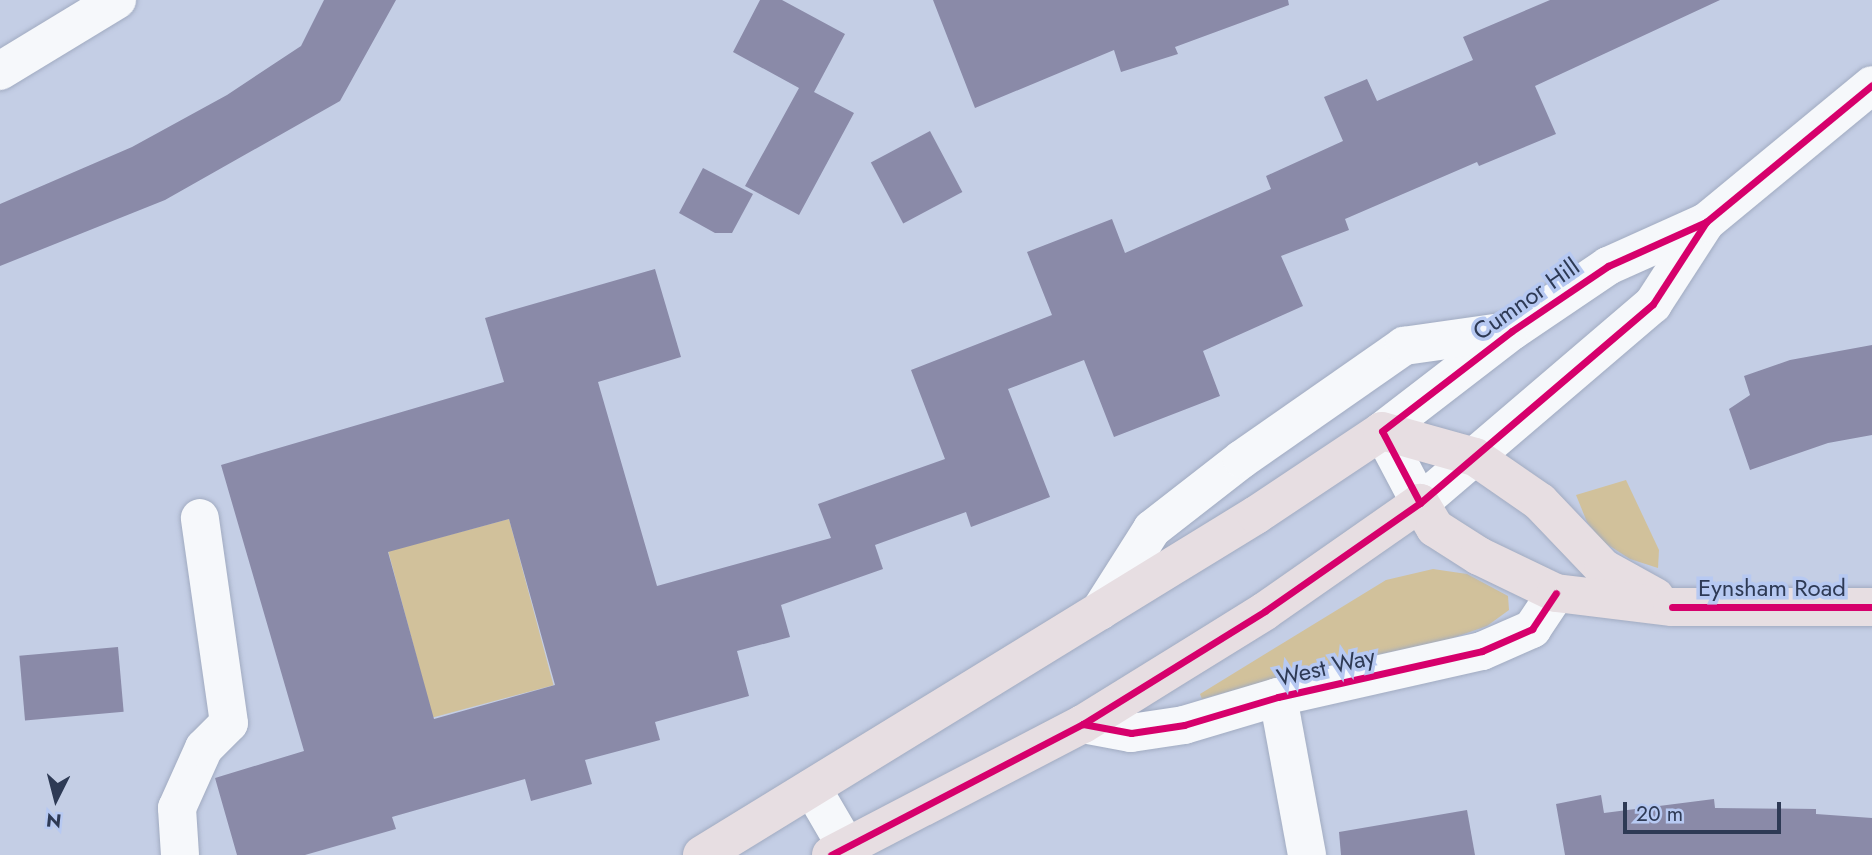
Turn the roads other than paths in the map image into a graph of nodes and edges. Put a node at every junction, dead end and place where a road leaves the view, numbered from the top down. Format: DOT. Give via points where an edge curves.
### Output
graph roads {
  1 [pos="117,0"];
  2 [pos="0,71"];
  3 [pos="1872,85"];
  4 [pos="1706,222"];
  5 [pos="1511,331"];
  6 [pos="1382,431"];
  7 [pos="1475,457"];
  8 [pos="1420,503"];
  9 [pos="200,518"];
  10 [pos="1556,593"];
  11 [pos="1672,607"];
  12 [pos="1872,607"];
  13 [pos="1100,611"];
  14 [pos="1278,697"];
  15 [pos="1083,724"];
  16 [pos="812,788"];
  17 [pos="839,851"];
  18 [pos="180,855"];
  19 [pos="702,855"];
  20 [pos="1307,855"];
  1 -- 2 [label="street"];
  3 -- 4 [label="street, Cumnor Hill"];
  4 -- 5 [label="street, Cumnor Hill" via="1608,266"];
  4 -- 7 [label="street, Cumnor Hill" via="1653,304"];
  5 -- 6 [label="street, Cumnor Hill"];
  5 -- 13 [label="street" via="1404,346 1242,459 1152,529"];
  6 -- 7 [label="main road, Eynsham Road"];
  6 -- 8 [label="street, Eynsham Road"];
  6 -- 13 [label="main road"];
  7 -- 8 [label="street, Cumnor Hill"];
  7 -- 11 [label="main road, Eynsham Road" via="1540,502 1603,568"];
  8 -- 10 [label="main road, Eynsham Road" via="1435,528 1479,556"];
  8 -- 15 [label="main road" via="1265,611"];
  9 -- 18 [label="street" via="229,723 204,748 177,808"];
  10 -- 11 [label="main road, Eynsham Road"];
  10 -- 14 [label="street, West Way" via="1532,629 1482,651"];
  11 -- 12 [label="main road, Eynsham Road"];
  13 -- 16 [label="main road"];
  14 -- 15 [label="street, West Way" via="1184,725 1144,731"];
  14 -- 20 [label="street"];
  15 -- 17 [label="main road"];
  16 -- 17 [label="street"];
  16 -- 19 [label="main road"];
}
